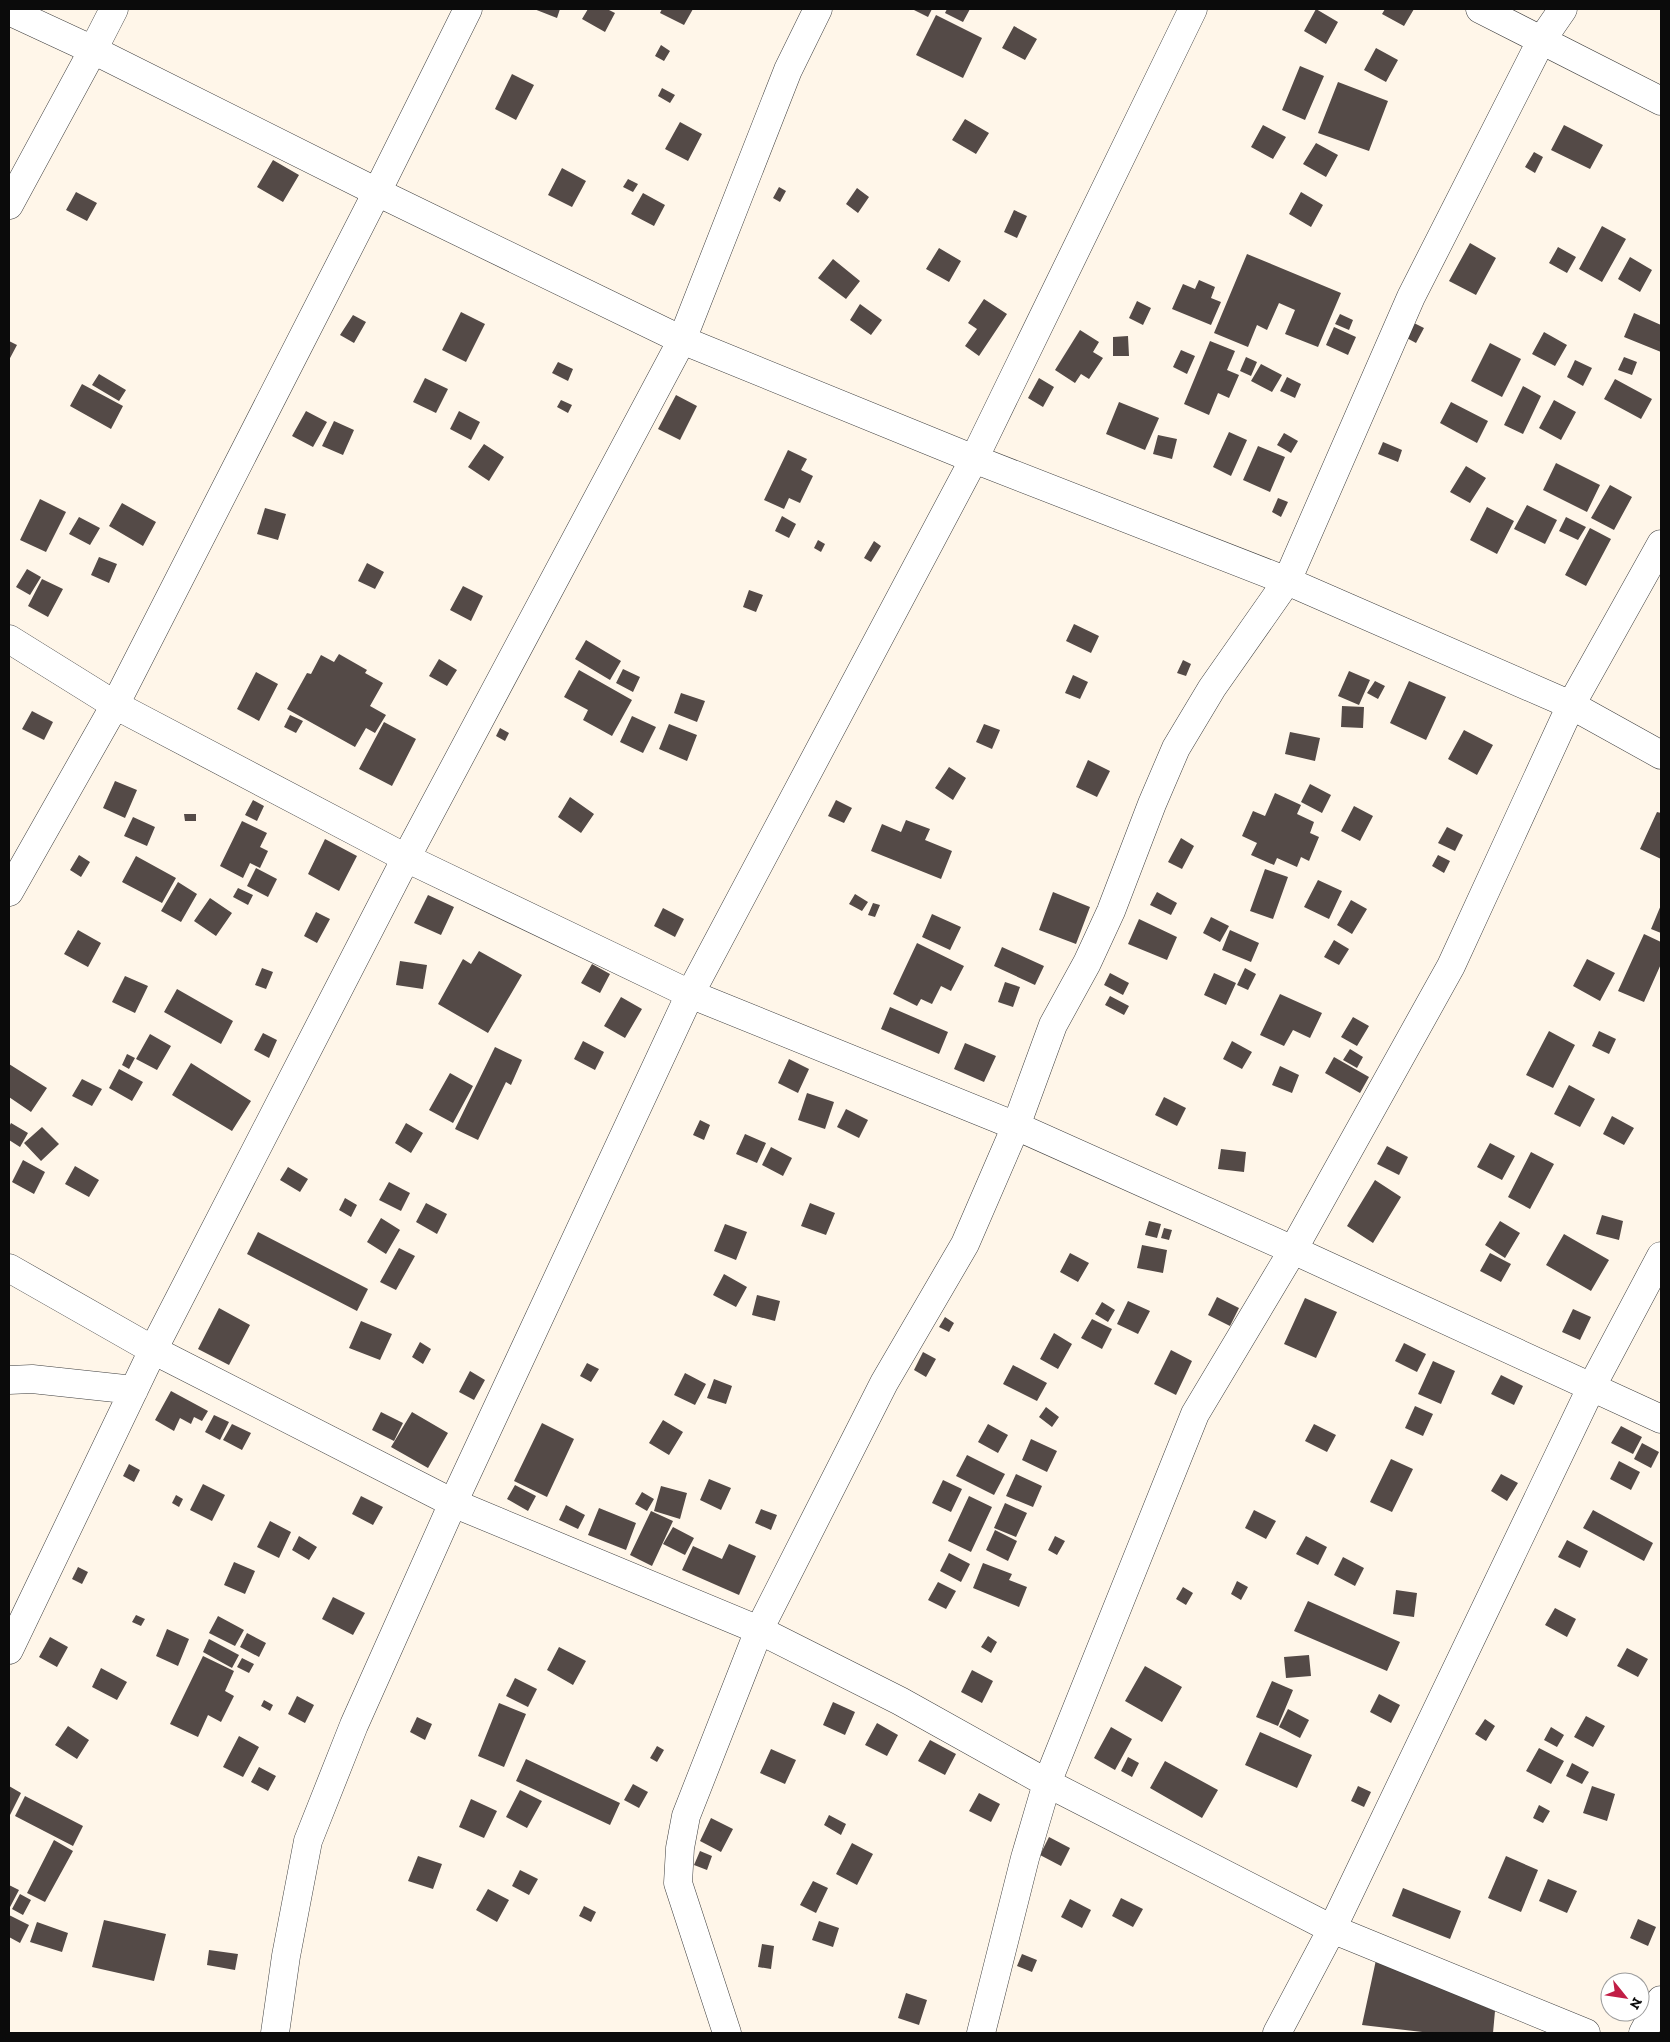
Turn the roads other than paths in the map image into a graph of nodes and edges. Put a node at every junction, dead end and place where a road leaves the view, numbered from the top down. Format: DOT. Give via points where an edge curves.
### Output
graph roads {
  1 [pos="114,9"];
  2 [pos="468,9"];
  3 [pos="818,9"];
  4 [pos="1193,9"];
  5 [pos="1480,9"];
  6 [pos="1563,9"];
  7 [pos="9,11"];
  8 [pos="1541,41"];
  9 [pos="93,50"];
  10 [pos="1661,101"];
  11 [pos="377,192"];
  12 [pos="9,205"];
  13 [pos="682,340"];
  14 [pos="974,459"];
  15 [pos="1661,544"];
  16 [pos="1287,581"];
  17 [pos="9,639"];
  18 [pos="1571,705"];
  19 [pos="115,706"];
  20 [pos="1661,756"];
  21 [pos="406,858"];
  22 [pos="9,892"];
  23 [pos="690,994"];
  24 [pos="1016,1126"];
  25 [pos="1293,1250"];
  26 [pos="1661,1256"];
  27 [pos="9,1268"];
  28 [pos="153,1350"];
  29 [pos="9,1380"];
  30 [pos="1592,1386"];
  31 [pos="134,1390"];
  32 [pos="1661,1419"];
  33 [pos="453,1503"];
  34 [pos="759,1630"];
  35 [pos="9,1650"];
  36 [pos="1047,1783"];
  37 [pos="1332,1928"];
  38 [pos="1661,2000"];
  39 [pos="275,2033"];
  40 [pos="727,2033"];
  41 [pos="981,2033"];
  42 [pos="1277,2033"];
  43 [pos="1586,2033"];
  44 [pos="1643,2033"];
  1 -- 9 [label="street"];
  2 -- 11 [label="street"];
  3 -- 13 [label="street" via="788,70"];
  4 -- 14 [label="street"];
  5 -- 8 [label="street"];
  6 -- 8 [label="street"];
  7 -- 9 [label="street"];
  8 -- 10 [label="street"];
  8 -- 16 [label="street" via="1411,297"];
  9 -- 11 [label="street"];
  9 -- 12 [label="street"];
  11 -- 13 [label="street"];
  11 -- 19 [label="street"];
  13 -- 14 [label="street"];
  13 -- 21 [label="street"];
  14 -- 16 [label="street"];
  14 -- 23 [label="street"];
  15 -- 18 [label="street"];
  16 -- 18 [label="street"];
  16 -- 24 [label="street" via="1212,688 1176,748 1111,911 1054,1026"];
  17 -- 19 [label="street"];
  18 -- 20 [label="street"];
  18 -- 25 [label="street" via="1451,966"];
  19 -- 21 [label="street"];
  19 -- 22 [label="street"];
  21 -- 23 [label="street"];
  21 -- 28 [label="street"];
  23 -- 24 [label="street"];
  23 -- 33 [label="street"];
  24 -- 25 [label="street"];
  24 -- 34 [label="street" via="964,1244 884,1382"];
  25 -- 30 [label="street"];
  25 -- 36 [label="street" via="1195,1414"];
  26 -- 30 [label="street"];
  27 -- 28 [label="street"];
  28 -- 31 [label="street"];
  28 -- 33 [label="street"];
  29 -- 31 [label="street" via="32,1379"];
  30 -- 32 [label="street"];
  30 -- 37 [label="street"];
  31 -- 35 [label="street"];
  33 -- 34 [label="street"];
  33 -- 39 [label="street" via="354,1725 308,1841"];
  34 -- 36 [label="street" via="900,1701"];
  34 -- 40 [label="street" via="686,1816 680,1848 678,1883"];
  36 -- 37 [label="street"];
  36 -- 41 [label="street"];
  37 -- 42 [label="street"];
  37 -- 43 [label="street"];
  38 -- 44 [label="street"];
}
